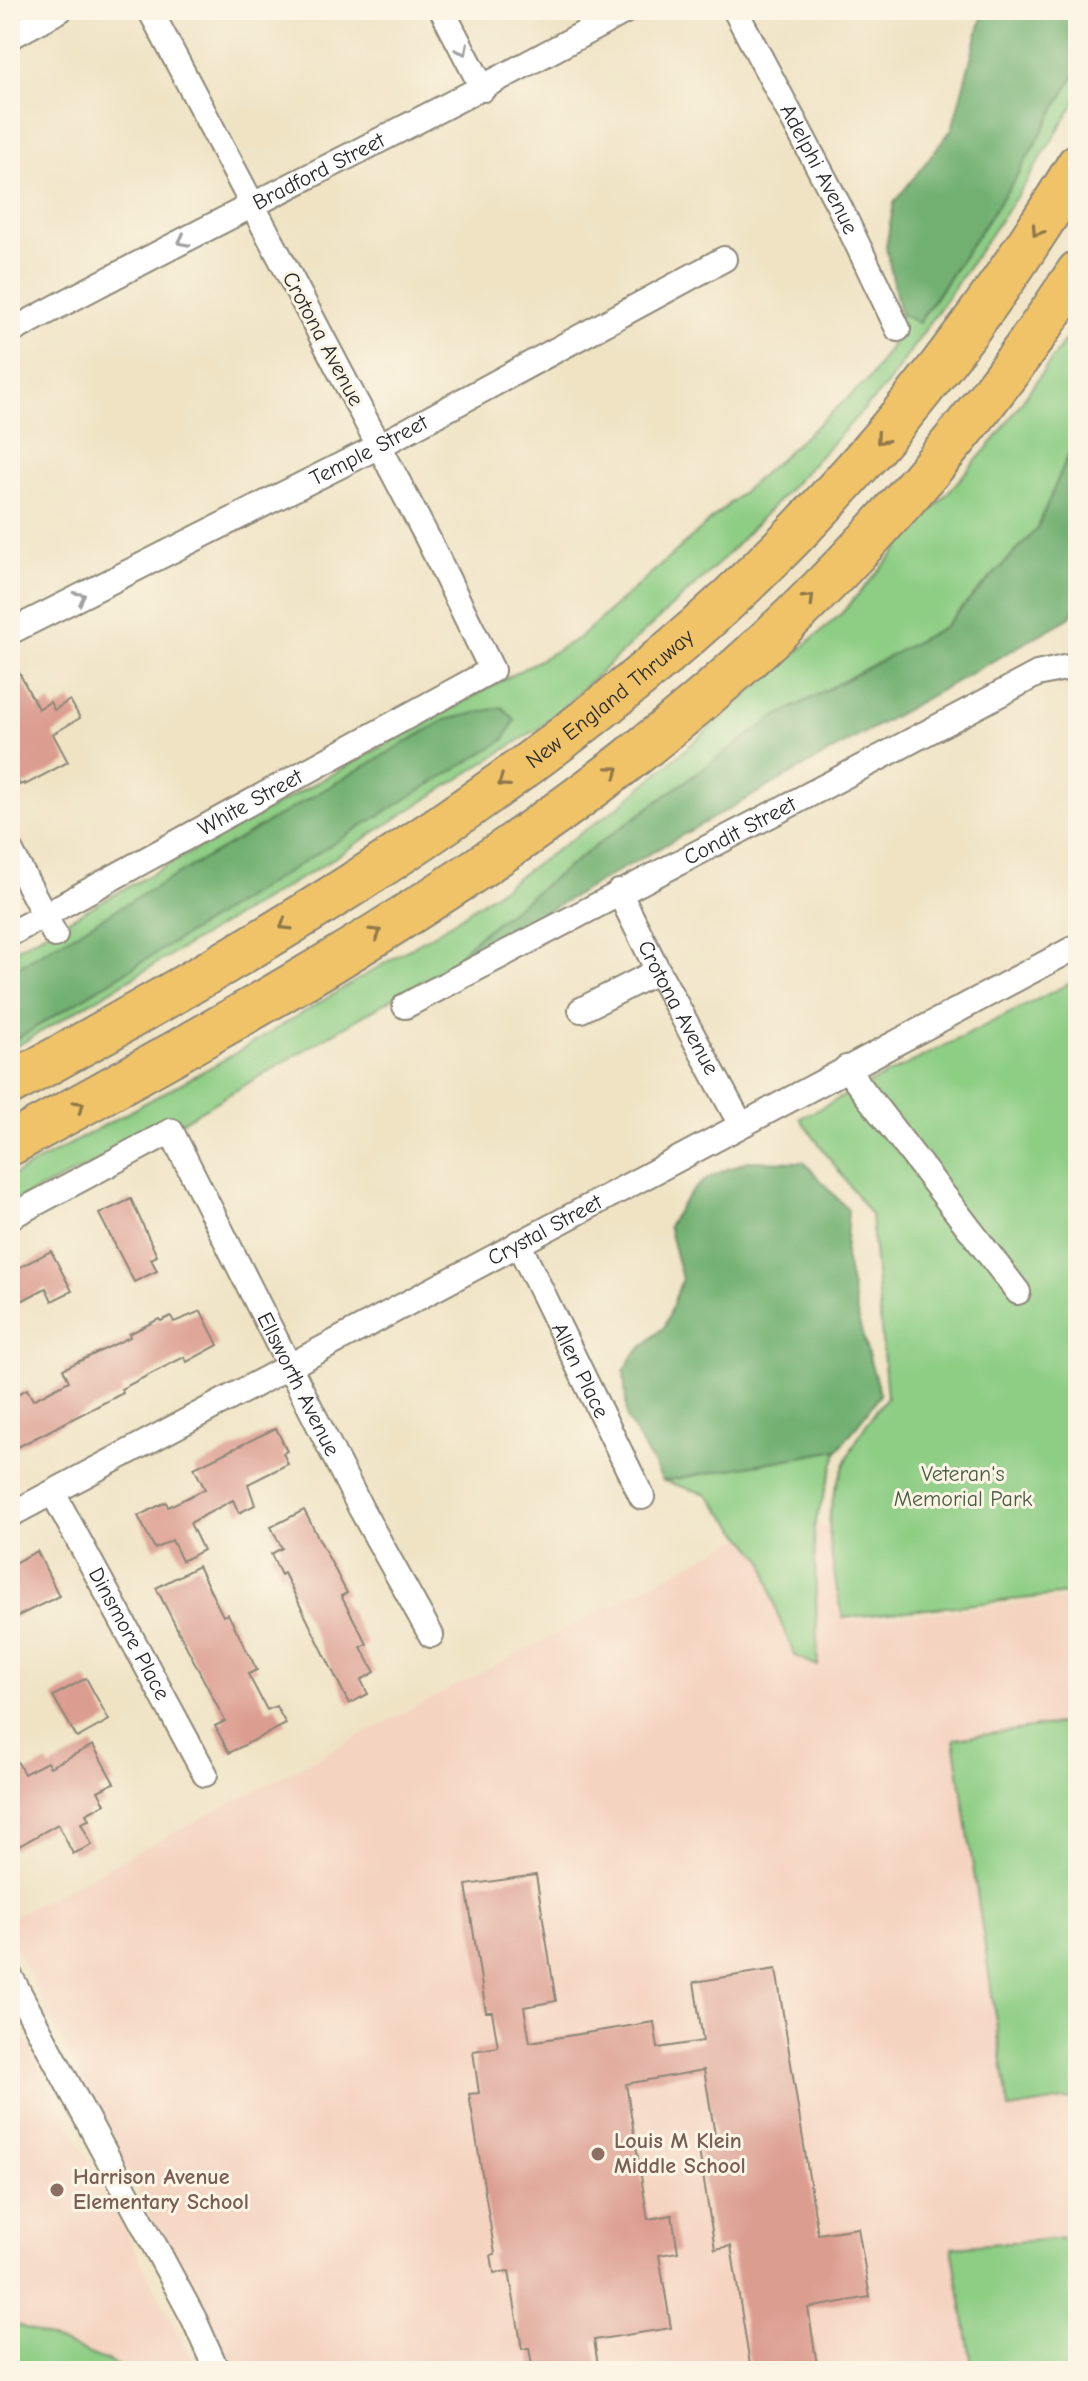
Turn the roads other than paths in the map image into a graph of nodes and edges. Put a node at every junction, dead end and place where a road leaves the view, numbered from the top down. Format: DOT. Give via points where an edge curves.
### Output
graph roads {
  1 [pos="60,10"];
  2 [pos="150,10"];
  3 [pos="442,10"];
  4 [pos="627,10"];
  5 [pos="735,10"];
  6 [pos="10,37"];
  7 [pos="483,89"];
  8 [pos="1078,165"];
  9 [pos="253,206"];
  10 [pos="724,259"];
  11 [pos="1078,272"];
  12 [pos="898,329"];
  13 [pos="10,332"];
  14 [pos="379,446"];
  15 [pos="10,632"];
  16 [pos="1078,665"];
  17 [pos="492,670"];
  18 [pos="10,850"];
  19 [pos="619,892"];
  20 [pos="50,925"];
  21 [pos="10,934"];
  22 [pos="1078,946"];
  23 [pos="658,971"];
  24 [pos="405,1006"];
  25 [pos="581,1010"];
  26 [pos="846,1068"];
  27 [pos="10,1084"];
  28 [pos="740,1123"];
  29 [pos="10,1144"];
  30 [pos="10,1217"];
  31 [pos="518,1243"];
  32 [pos="1018,1292"];
  33 [pos="290,1368"];
  34 [pos="53,1493"];
  35 [pos="642,1497"];
  36 [pos="10,1515"];
  37 [pos="431,1635"];
  38 [pos="205,1774"];
  39 [pos="10,1976"];
  40 [pos="217,2371"];
  1 -- 6 [label="street"];
  2 -- 9 [label="street, Crotona Avenue"];
  3 -- 7 [label="street, one-way"];
  4 -- 7 [label="street, Bradford Street"];
  5 -- 12 [label="street, Adelphi Avenue"];
  7 -- 9 [label="street, Bradford Street"];
  8 -- 27 [label="highway, New England Thruway, one-way" via="996,290 904,411 793,535 671,650 543,753 404,849 194,981"];
  9 -- 13 [label="street, Bradford Street, one-way"];
  9 -- 14 [label="street, Crotona Avenue"];
  10 -- 14 [label="street, Temple Street"];
  29 -- 11 [label="highway, one-way" via="353,947 493,858 647,745 751,655 868,539 975,414"];
  15 -- 14 [label="street, Temple Street, one-way"];
  14 -- 17 [label="street, Crotona Avenue"];
  16 -- 19 [label="street, Condit Street" via="1037,674"];
  17 -- 20 [label="street, White Street"];
  18 -- 20 [label="street"];
  19 -- 23 [label="street, Crotona Avenue"];
  19 -- 24 [label="street, Condit Street"];
  20 -- 21 [label="street, White Street"];
  22 -- 26 [label="street, Crystal Street"];
  23 -- 25 [label="street"];
  23 -- 28 [label="street, Crotona Avenue"];
  26 -- 28 [label="street, Crystal Street"];
  26 -- 32 [label="street"];
  28 -- 31 [label="street, Crystal Street"];
  30 -- 33 [label="street, Ellsworth Avenue" via="171,1131"];
  31 -- 33 [label="street, Crystal Street"];
  31 -- 35 [label="street, Allen Place"];
  33 -- 34 [label="street, Crystal Street"];
  33 -- 37 [label="street, Ellsworth Avenue"];
  34 -- 36 [label="street, Crystal Street"];
  34 -- 38 [label="street, Dinsmore Place"];
  39 -- 40 [label="street"];
}
